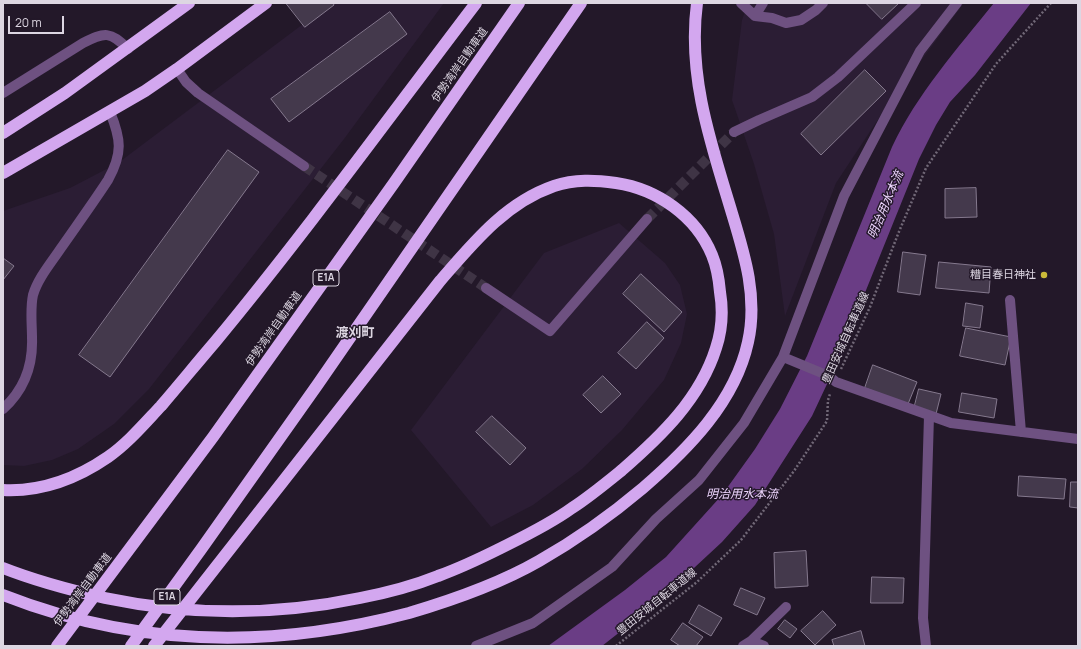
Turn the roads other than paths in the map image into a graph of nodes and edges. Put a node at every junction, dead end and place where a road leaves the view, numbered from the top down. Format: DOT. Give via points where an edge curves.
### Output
graph roads {
  1 [pos="189,3"];
  2 [pos="266,3"];
  3 [pos="476,3"];
  4 [pos="519,3"];
  5 [pos="581,3"];
  6 [pos="697,3"];
  7 [pos="741,3"];
  8 [pos="763,3"];
  9 [pos="823,3"];
  10 [pos="916,3"];
  11 [pos="957,3"];
  12 [pos="755,16"];
  13 [pos="128,49"];
  14 [pos="177,69"];
  15 [pos="3,92"];
  16 [pos="110,112"];
  17 [pos="734,132"];
  18 [pos="3,133"];
  19 [pos="304,166"];
  20 [pos="3,173"];
  21 [pos="646,219"];
  22 [pos="486,288"];
  23 [pos="1010,300"];
  24 [pos="783,357"];
  25 [pos="3,409"];
  26 [pos="929,416"];
  27 [pos="1021,432"];
  28 [pos="1078,439"];
  29 [pos="3,490"];
  30 [pos="3,568"];
  31 [pos="3,596"];
  32 [pos="786,607"];
  33 [pos="747,644"];
  34 [pos="57,646"];
  35 [pos="131,646"];
  36 [pos="154,646"];
  37 [pos="476,646"];
  38 [pos="764,646"];
  39 [pos="926,646"];
  1 -- 13 [label="highway"];
  2 -- 14 [label="highway"];
  3 -- 29 [label="highway" via="235,318 138,432 109,456 84,472 50,486 30,490"];
  4 -- 34 [label="highway, 伊勢湾岸自動車道 / E1A" via="298,319"];
  5 -- 35 [label="highway, E1A" via="406,257"];
  6 -- 31 [label="highway" via="695,46 699,92 712,149 748,270 752,293 752,318 748,343 728,394 686,448 625,503 537,562 490,584 439,604 340,629 250,638 159,634 114,628"];
  7 -- 12 [label="street"];
  8 -- 12 [label="street"];
  9 -- 12 [label="street" via="801,20 786,24 772,18"];
  10 -- 17 [label="street" via="838,77 812,97"];
  11 -- 24 [label="street" via="920,51 844,196"];
  13 -- 15 [label="street" via="113,36 95,37"];
  13 -- 18 [label="highway"];
  14 -- 16 [label="highway"];
  14 -- 19 [label="street" via="198,93"];
  16 -- 20 [label="highway"];
  16 -- 25 [label="street" via="118,131 119,143 114,169 42,276 33,295 32,356 28,372 12,401"];
  21 -- 22 [label="street" via="550,331"];
  23 -- 27 [label="street"];
  24 -- 26 [label="street" via="832,379"];
  24 -- 37 [label="street" via="744,423 699,480 656,519 612,567 533,623"];
  26 -- 27 [label="street" via="951,423"];
  26 -- 39 [label="street" via="923,618"];
  27 -- 28 [label="street"];
  30 -- 36 [label="highway" via="40,582 122,601 177,609 208,612 247,612 290,609 382,594 436,577 481,558 572,509 606,483 673,422 694,394 708,370 717,346 721,324 718,278 712,256 701,236 687,218 669,203 647,192 600,180 574,181 553,187 510,209 469,247 440,281 225,557"];
  32 -- 33 [label="street"];
  33 -- 38 [label="street"];
}
